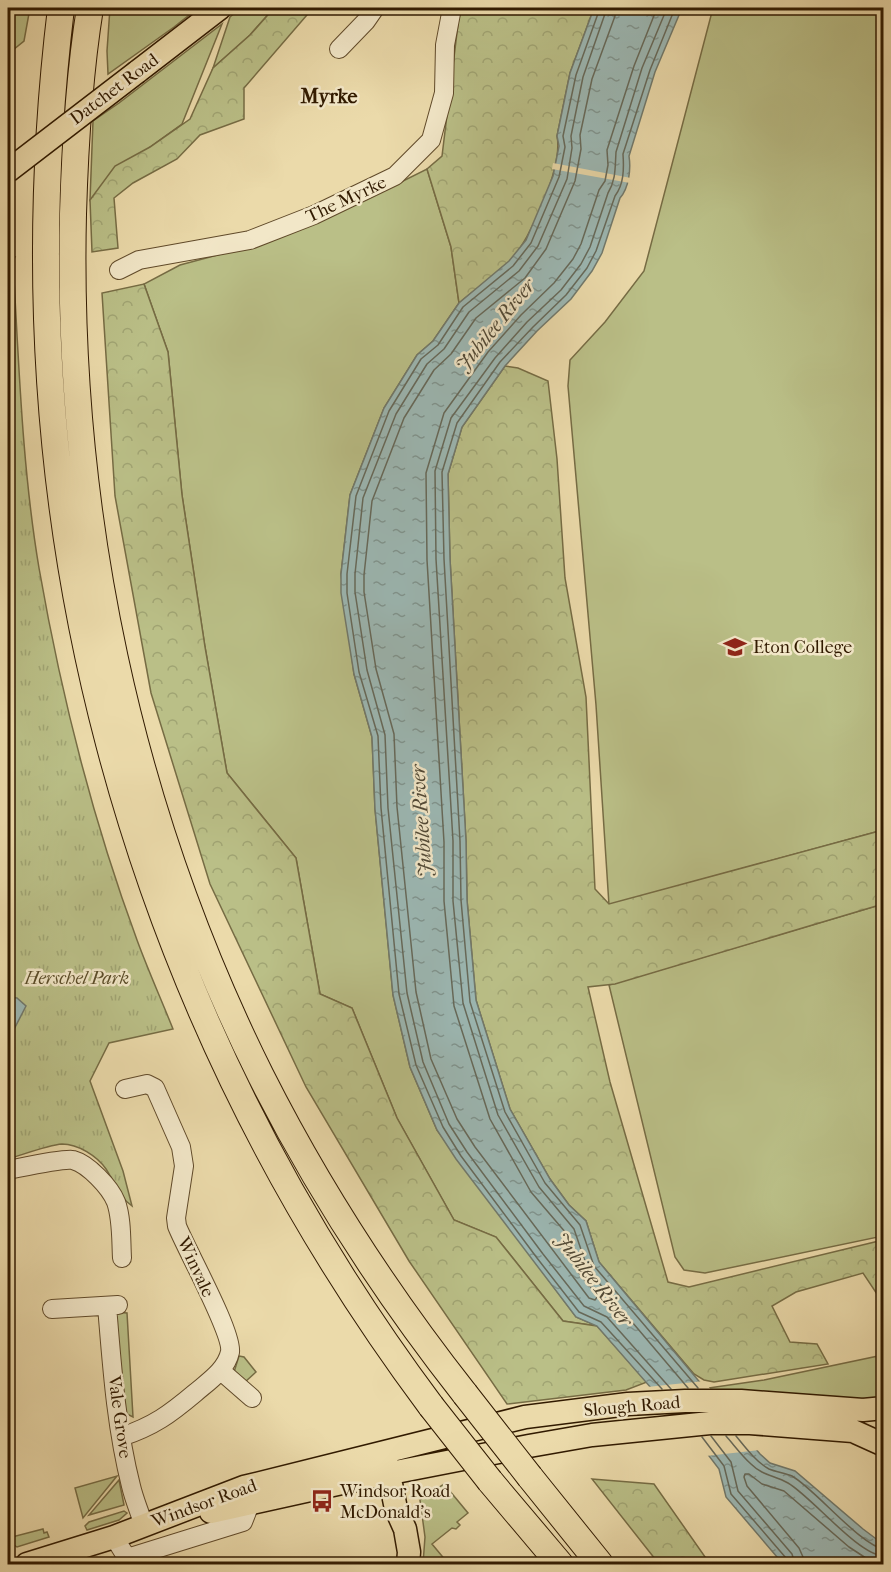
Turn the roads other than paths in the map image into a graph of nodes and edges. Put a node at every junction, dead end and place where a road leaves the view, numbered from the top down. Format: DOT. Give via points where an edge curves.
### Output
graph roads {
  1 [pos="61,8"];
  2 [pos="90,8"];
  3 [pos="220,8"];
  4 [pos="375,8"];
  5 [pos="452,8"];
  6 [pos="339,48"];
  7 [pos="8,171"];
  8 [pos="119,270"];
  9 [pos="125,1089"];
  10 [pos="8,1170"];
  11 [pos="122,1258"];
  12 [pos="52,1309"];
  13 [pos="221,1371"];
  14 [pos="252,1398"];
  15 [pos="884,1408"];
  16 [pos="122,1437"];
  17 [pos="884,1444"];
  18 [pos="395,1461"];
  19 [pos="250,1504"];
  20 [pos="144,1526"];
  21 [pos="114,1537"];
  22 [pos="27,1564"];
  23 [pos="408,1564"];
  24 [pos="560,1564"];
  25 [pos="600,1564"];
  1 -- 24 [label="highway, bridge" via="51,93 44,225 47,389 69,571 90,674 130,824 180,962 228,1072 296,1201 364,1312 431,1406"];
  2 -- 25 [label="highway, bridge" via="77,106 74,172 75,371 101,597 162,832 185,898 261,1076 323,1190 422,1340"];
  3 -- 7 [label="main road, Datchet Road, bridge"];
  4 -- 6 [label="street"];
  5 -- 8 [label="street, The Myrke" via="445,45 444,93 431,140 395,176 250,240 139,260"];
  9 -- 13 [label="street, Winvale" via="147,1084 155,1088 182,1147 184,1166 177,1226 223,1325 230,1350"];
  10 -- 11 [label="street" via="71,1159 89,1168 116,1202"];
  12 -- 16 [label="street, Vale Grove" via="113,1306 114,1388"];
  13 -- 14 [label="street"];
  13 -- 16 [label="street" via="169,1415"];
  15 -- 18 [label="main road, Slough Road" via="863,1410 741,1401 628,1404 525,1417"];
  16 -- 20 [label="street, Vale Grove" via="131,1487"];
  17 -- 18 [label="main road, Slough Road" via="853,1431 710,1423"];
  18 -- 19 [label="main road"];
  18 -- 20 [label="main road, Windsor Road" via="244,1487"];
  18 -- 23 [label="main road" via="409,1515 405,1529"];
  19 -- 20 [label="main road"];
  19 -- 21 [label="street" via="243,1522 127,1558"];
  20 -- 21 [label="main road, Windsor Road"];
  21 -- 22 [label="main road, Windsor Road"];
}
